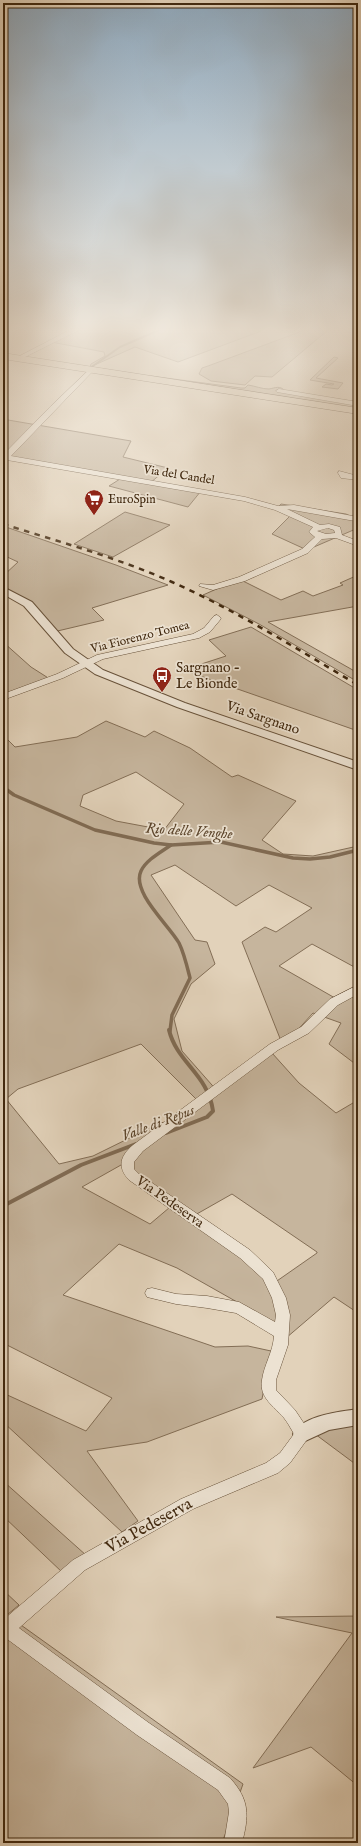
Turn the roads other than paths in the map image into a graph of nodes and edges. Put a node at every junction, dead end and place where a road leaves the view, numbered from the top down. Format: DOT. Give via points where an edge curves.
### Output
graph roads {
  1 [pos="44,416"];
  2 [pos="4,458"];
  3 [pos="342,473"];
  4 [pos="358,478"];
  5 [pos="277,508"];
  6 [pos="357,519"];
  7 [pos="318,527"];
  8 [pos="336,531"];
  9 [pos="320,536"];
  10 [pos="358,544"];
  11 [pos="203,586"];
  12 [pos="3,590"];
  13 [pos="217,618"];
  14 [pos="85,663"];
  15 [pos="3,697"];
  16 [pos="358,766"];
  17 [pos="358,989"];
  18 [pos="152,1293"];
  19 [pos="283,1334"];
  20 [pos="358,1417"];
  21 [pos="303,1434"];
  22 [pos="5,1629"];
  23 [pos="233,1843"];
  1 -- 2 [label="street"];
  2 -- 5 [label="street, Via del Candel" via="233,496"];
  3 -- 4 [label="street" via="344,476"];
  5 -- 6 [label="street, Via del Candel" via="287,506"];
  5 -- 7 [label="street, Via del Candel"];
  6 -- 8 [label="street, Via del Candel"];
  7 -- 8 [label="street"];
  7 -- 9 [label="street" via="313,532"];
  8 -- 9 [label="street" via="331,537"];
  8 -- 10 [label="street"];
  9 -- 11 [label="street" via="305,551 242,579 213,588"];
  12 -- 14 [label="street, Via Sargnano" via="28,604 69,651"];
  13 -- 14 [label="street, Via Fiorenzo Tomea" via="207,630 186,639 110,654"];
  14 -- 15 [label="street, Via Fiorenzo Tomea" via="60,676"];
  14 -- 16 [label="street, Via Sargnano" via="110,677 180,705"];
  17 -- 19 [label="street, Via Pedeserva" via="334,1002 305,1030 276,1046 138,1148 127,1160 127,1169 130,1173 245,1254 268,1276 282,1307"];
  18 -- 19 [label="street" via="239,1308"];
  19 -- 21 [label="street, Via Pedeserva" via="269,1380 269,1391 290,1414"];
  20 -- 21 [label="street" via="326,1422"];
  21 -- 22 [label="street, Via Pedeserva" via="285,1458 272,1468 186,1504 79,1565"];
  22 -- 23 [label="street, Via Pedeserva" via="233,1792 239,1814"];
}
